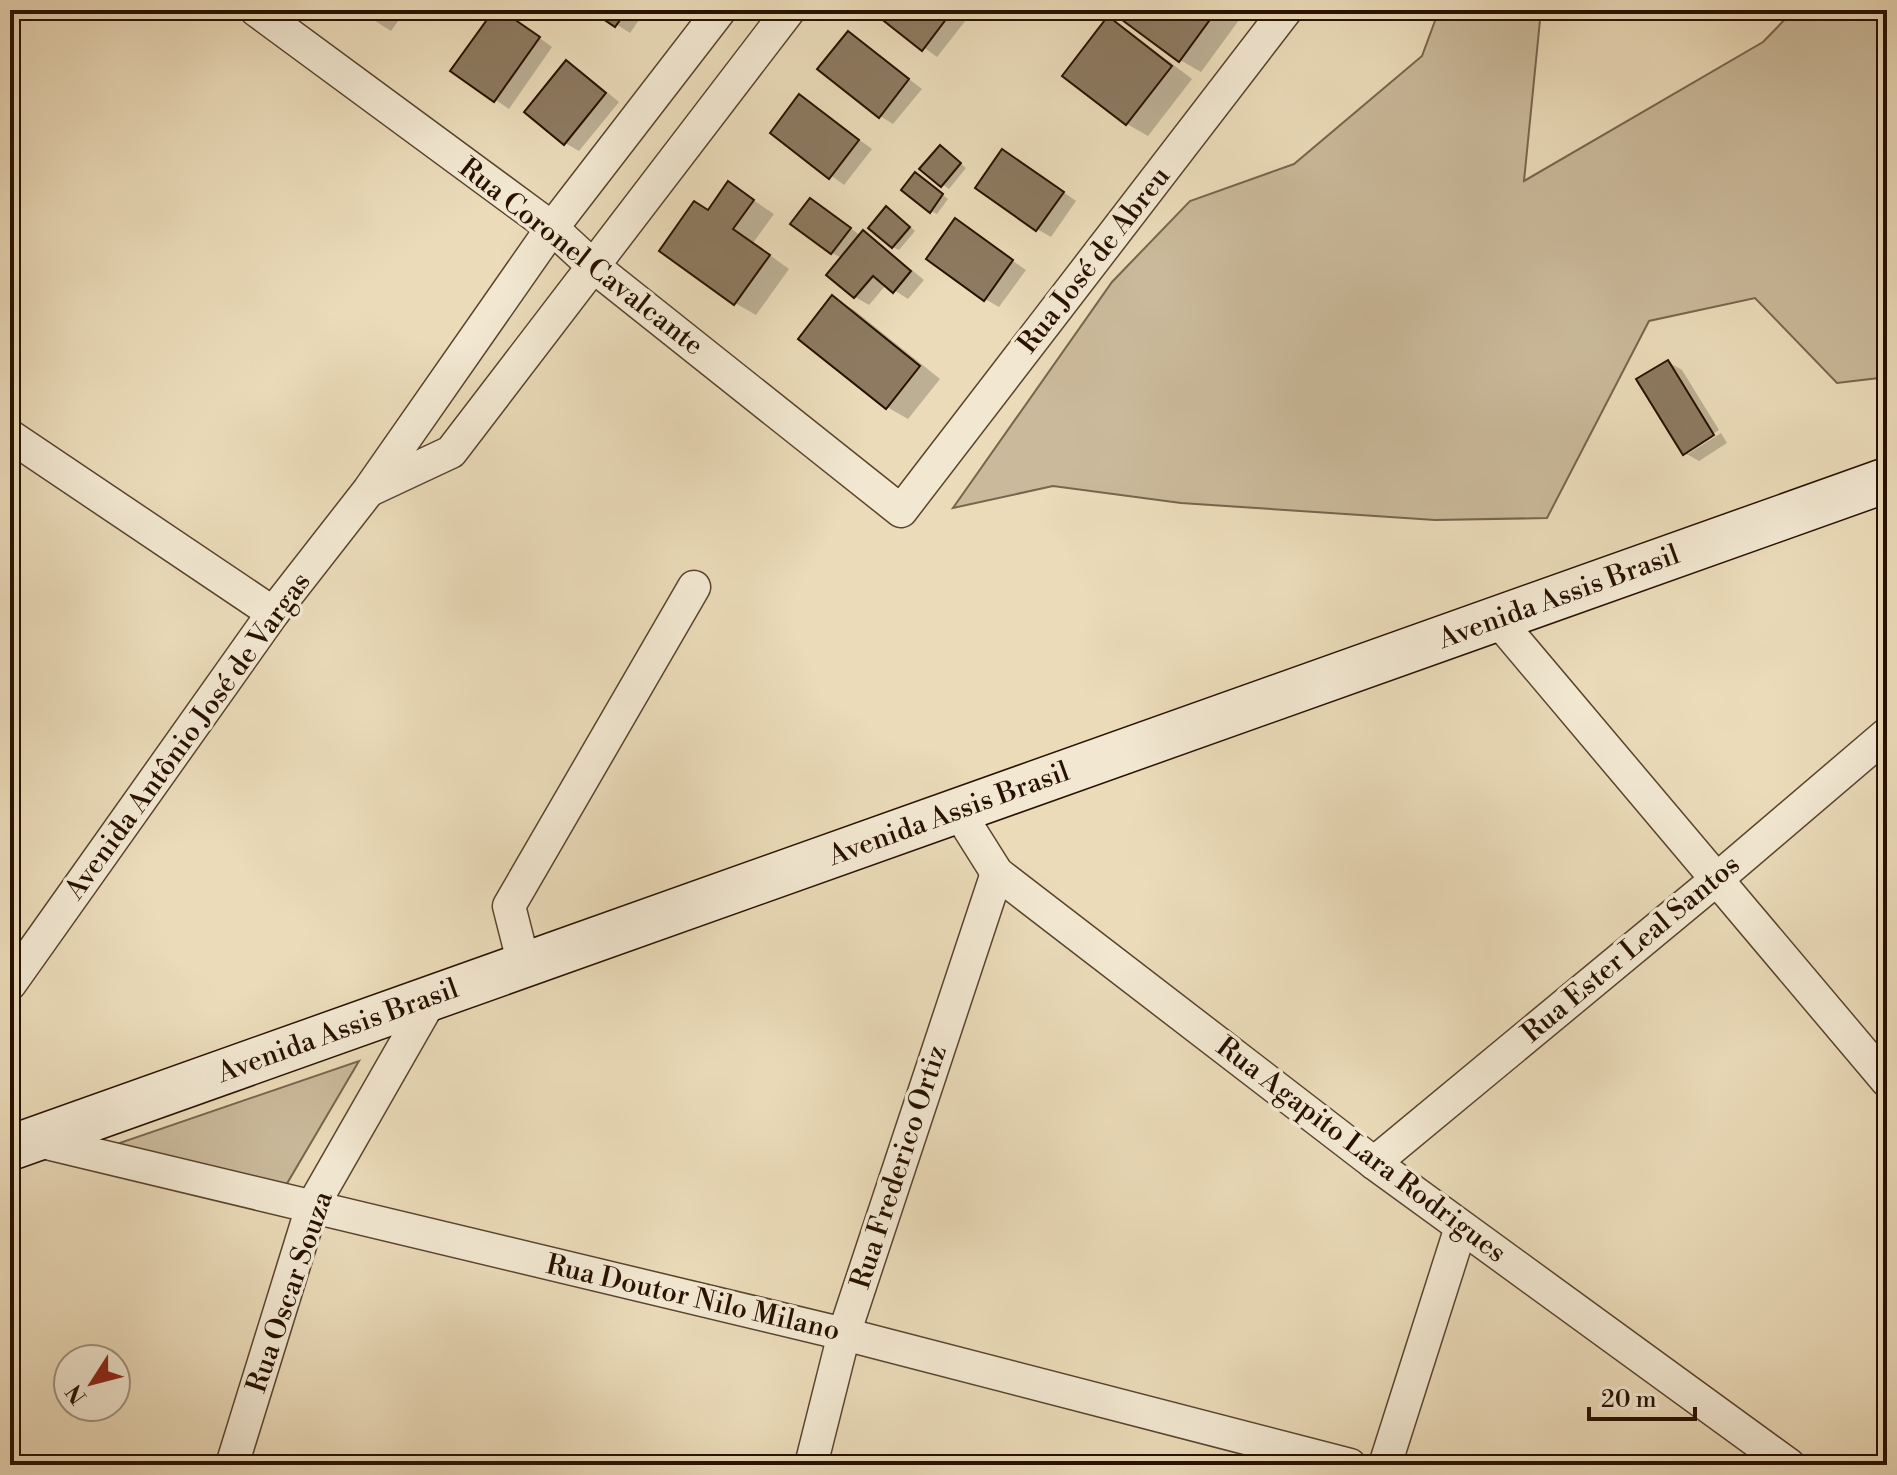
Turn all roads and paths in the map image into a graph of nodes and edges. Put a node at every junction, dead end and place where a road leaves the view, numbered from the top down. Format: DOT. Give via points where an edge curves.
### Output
graph roads {
  1 [pos="256,10"];
  2 [pos="720,10"];
  3 [pos="789,10"];
  4 [pos="1286,10"];
  5 [pos="552,228"];
  6 [pos="593,266"];
  7 [pos="464,354"];
  8 [pos="503,383"];
  9 [pos="10,436"];
  10 [pos="1887,480"];
  11 [pos="369,490"];
  12 [pos="901,511"];
  13 [pos="694,587"];
  14 [pos="273,613"];
  15 [pos="1497,619"];
  16 [pos="1887,734"];
  17 [pos="958,811"];
  18 [pos="997,873"];
  19 [pos="1717,879"];
  20 [pos="524,965"];
  21 [pos="10,984"];
  22 [pos="431,999"];
  23 [pos="1887,1081"];
  24 [pos="22,1144"];
  25 [pos="1374,1163"];
  26 [pos="312,1207"];
  27 [pos="1461,1227"];
  28 [pos="844,1334"];
  29 [pos="232,1465"];
  30 [pos="811,1465"];
  31 [pos="1350,1465"];
  32 [pos="1385,1465"];
  33 [pos="1789,1465"];
  1 -- 5 [label="street, Rua Coronel Cavalcante"];
  2 -- 5 [label="street, Avenida Antônio José de Vargas"];
  3 -- 6 [label="street, Avenida Antônio José de Vargas"];
  4 -- 12 [label="street, Rua José de Abreu"];
  5 -- 6 [label="street, Rua Coronel Cavalcante"];
  5 -- 7 [label="street, Avenida Antônio José de Vargas"];
  6 -- 8 [label="street, Avenida Antônio José de Vargas"];
  6 -- 12 [label="street, Rua Coronel Cavalcante"];
  7 -- 8 [label="street"];
  7 -- 11 [label="street, Avenida Antônio José de Vargas"];
  8 -- 11 [label="street, Avenida Antônio José de Vargas" via="451,452"];
  9 -- 14 [label="street"];
  10 -- 15 [label="main road, Avenida Assis Brasil"];
  11 -- 14 [label="street, Avenida Antônio José de Vargas"];
  13 -- 20 [label="street" via="509,906"];
  14 -- 21 [label="street, Avenida Antônio José de Vargas"];
  15 -- 17 [label="main road, Avenida Assis Brasil"];
  15 -- 19 [label="street"];
  16 -- 19 [label="street, Rua Ester Leal Santos"];
  17 -- 18 [label="street, Rua Agapito Lara Rodrigues"];
  17 -- 20 [label="main road, Avenida Assis Brasil"];
  18 -- 25 [label="street, Rua Agapito Lara Rodrigues"];
  18 -- 28 [label="street, Rua Frederico Ortiz"];
  19 -- 23 [label="street"];
  19 -- 25 [label="street, Rua Ester Leal Santos"];
  20 -- 22 [label="main road, Avenida Assis Brasil"];
  22 -- 24 [label="main road, Avenida Assis Brasil"];
  22 -- 26 [label="street, Rua Oscar Souza"];
  24 -- 26 [label="street, Rua Doutor Nilo Milano"];
  25 -- 27 [label="street, Rua Agapito Lara Rodrigues"];
  26 -- 28 [label="street, Rua Doutor Nilo Milano"];
  26 -- 29 [label="street, Rua Oscar Souza"];
  27 -- 32 [label="street"];
  27 -- 33 [label="street, Rua Agapito Lara Rodrigues"];
  28 -- 30 [label="street, Rua Frederico Ortiz"];
  28 -- 31 [label="street, Rua Doutor Nilo Milano"];
}
